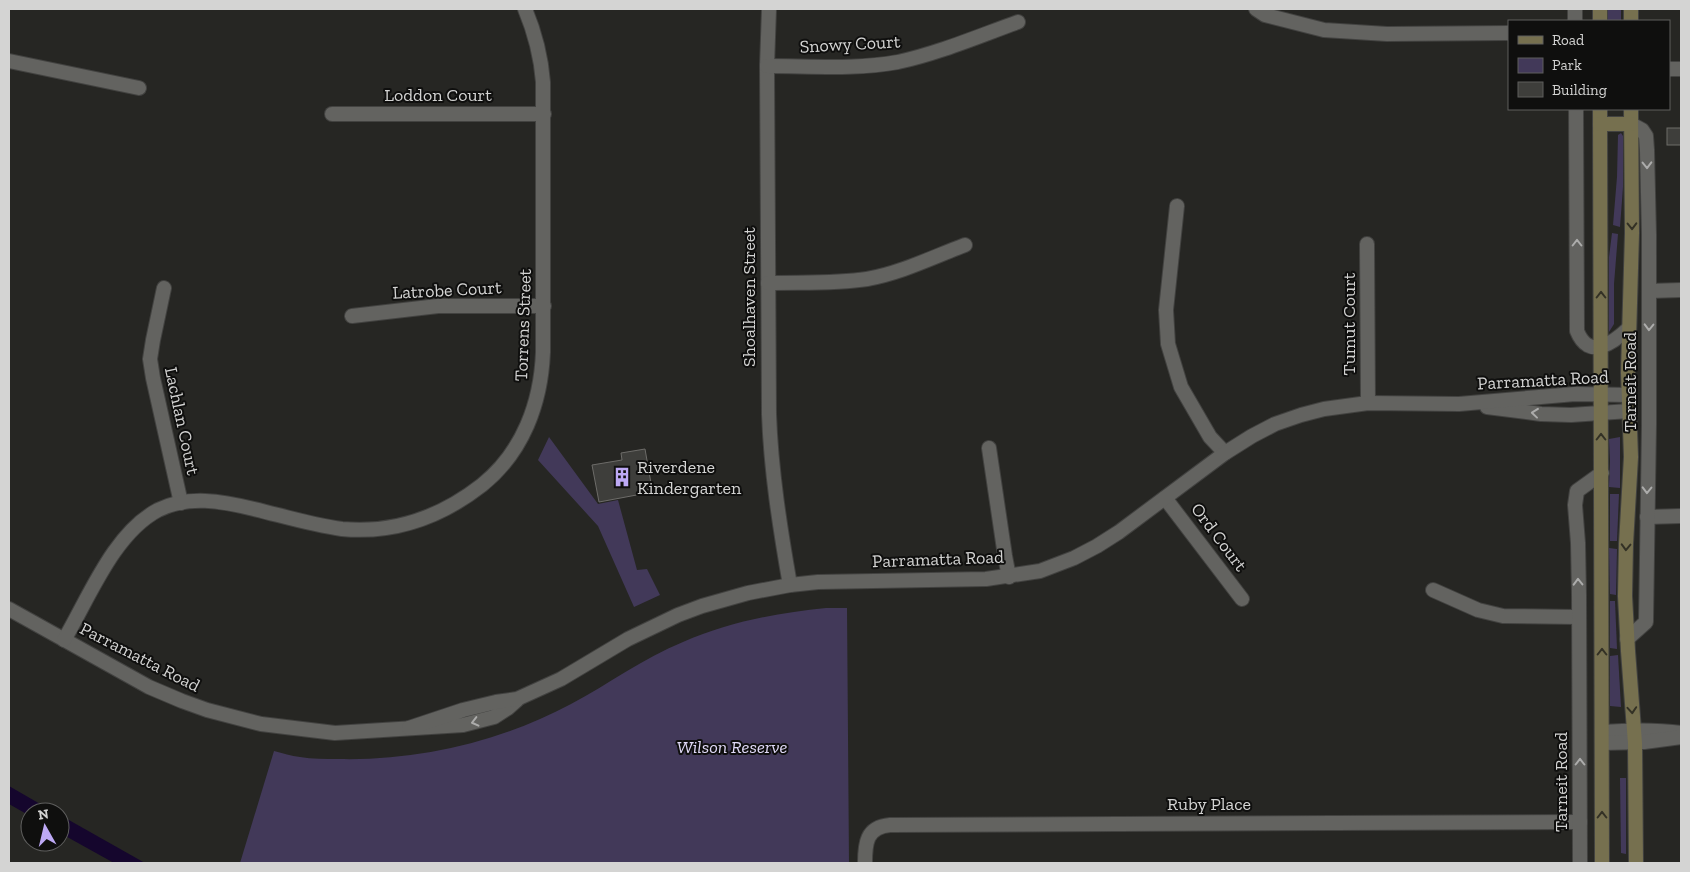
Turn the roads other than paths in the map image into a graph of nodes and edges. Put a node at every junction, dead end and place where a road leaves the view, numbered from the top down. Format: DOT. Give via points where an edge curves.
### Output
graph roads {
  1 [pos="525,9"];
  2 [pos="769,9"];
  3 [pos="1256,9"];
  4 [pos="1018,22"];
  5 [pos="1508,33"];
  6 [pos="9,61"];
  7 [pos="767,66"];
  8 [pos="139,88"];
  9 [pos="1576,110"];
  10 [pos="1600,110"];
  11 [pos="1631,110"];
  12 [pos="332,114"];
  13 [pos="544,114"];
  14 [pos="1600,124"];
  15 [pos="1631,124"];
  16 [pos="1176,206"];
  17 [pos="1368,244"];
  18 [pos="965,245"];
  19 [pos="768,283"];
  20 [pos="164,288"];
  21 [pos="1681,290"];
  22 [pos="1649,291"];
  23 [pos="544,306"];
  24 [pos="352,316"];
  25 [pos="1629,328"];
  26 [pos="1601,347"];
  27 [pos="1601,394"];
  28 [pos="1629,395"];
  29 [pos="1368,403"];
  30 [pos="1458,404"];
  31 [pos="1629,411"];
  32 [pos="1601,414"];
  33 [pos="989,448"];
  34 [pos="1225,453"];
  35 [pos="1602,473"];
  36 [pos="1165,498"];
  37 [pos="181,503"];
  38 [pos="1681,516"];
  39 [pos="1647,517"];
  40 [pos="1009,577"];
  41 [pos="790,584"];
  42 [pos="1433,590"];
  43 [pos="1242,599"];
  44 [pos="9,609"];
  45 [pos="1578,617"];
  46 [pos="1627,639"];
  47 [pos="64,640"];
  48 [pos="1681,733"];
  49 [pos="1634,736"];
  50 [pos="1602,737"];
  51 [pos="1681,738"];
  52 [pos="1580,822"];
  53 [pos="865,863"];
  54 [pos="1580,863"];
  55 [pos="1602,863"];
  56 [pos="1636,863"];
  1 -- 13 [label="street, Torrens Street" via="540,58"];
  2 -- 7 [label="street, Shoalhaven Street"];
  3 -- 5 [label="street" via="1265,15 1324,30 1386,34"];
  4 -- 7 [label="street, Snowy Court" via="896,62 848,66"];
  6 -- 8 [label="street"];
  7 -- 19 [label="street, Shoalhaven Street"];
  26 -- 9 [label="street, Tarneit Road, one-way" via="1584,344 1578,331"];
  10 -- 14 [label="main road, Tarneit Road"];
  11 -- 15 [label="main road, Tarneit Road"];
  12 -- 13 [label="street, Loddon Court"];
  13 -- 23 [label="street, Torrens Street"];
  14 -- 15 [label="main road"];
  26 -- 14 [label="main road, Tarneit Road, one-way"];
  15 -- 22 [label="street, Tarneit Road, one-way" via="1646,136"];
  15 -- 25 [label="main road, Tarneit Road, one-way"];
  16 -- 34 [label="street" via="1166,310 1168,344 1182,387 1210,437"];
  17 -- 29 [label="street, Tumut Court"];
  18 -- 19 [label="street" via="888,274 868,278 839,282"];
  19 -- 41 [label="street, Shoalhaven Street" via="769,431"];
  20 -- 37 [label="street, Lachlan Court" via="150,360"];
  21 -- 22 [label="street"];
  22 -- 39 [label="street, Tarneit Road, one-way"];
  23 -- 24 [label="street, Latrobe Court" via="438,306"];
  23 -- 37 [label="street, Torrens Street" via="542,370 529,423 511,455 469,495 452,506 418,521 361,530 324,526 219,502 193,500"];
  25 -- 26 [label="street, Tarneit Road" via="1613,342"];
  25 -- 28 [label="main road, Tarneit Road"];
  26 -- 27 [label="main road, Tarneit Road"];
  27 -- 28 [label="street, Parramatta Road"];
  27 -- 30 [label="street, Parramatta Road"];
  27 -- 32 [label="main road, Tarneit Road"];
  28 -- 31 [label="main road, Tarneit Road"];
  29 -- 30 [label="street, Parramatta Road"];
  29 -- 34 [label="street, Parramatta Road" via="1324,409 1292,418 1252,436"];
  32 -- 30 [label="street, Parramatta Road, one-way" via="1541,414"];
  31 -- 32 [label="street, Parramatta Road"];
  31 -- 46 [label="main road, Tarneit Road, one-way"];
  35 -- 32 [label="main road, Tarneit Road, one-way"];
  33 -- 40 [label="street"];
  34 -- 36 [label="street, Parramatta Road"];
  45 -- 35 [label="street, Tarneit Road, one-way" via="1576,496 1577,491"];
  50 -- 35 [label="main road, Tarneit Road, one-way"];
  36 -- 40 [label="street, Parramatta Road" via="1119,532 1074,558 1040,571"];
  36 -- 43 [label="street, Ord Court"];
  37 -- 47 [label="street, Torrens Street" via="146,517 123,538"];
  38 -- 39 [label="street"];
  39 -- 46 [label="street, Tarneit Road" via="1646,622"];
  40 -- 41 [label="street, Parramatta Road"];
  41 -- 47 [label="street, Parramatta Road" via="730,597 678,615 628,639 561,680 517,699 494,717 463,725 335,733 234,718 149,687"];
  42 -- 45 [label="street" via="1478,610 1503,616"];
  44 -- 47 [label="street, Parramatta Road"];
  52 -- 45 [label="street, Tarneit Road, one-way"];
  46 -- 49 [label="main road, Tarneit Road, one-way"];
  48 -- 49 [label="street" via="1662,730"];
  49 -- 50 [label="street"];
  49 -- 51 [label="street"];
  49 -- 56 [label="main road, Tarneit Road"];
  55 -- 50 [label="main road, Tarneit Road, one-way"];
  52 -- 53 [label="street, Ruby Place" via="890,825 877,828 868,839"];
  52 -- 54 [label="street, Tarneit Road"];
}
